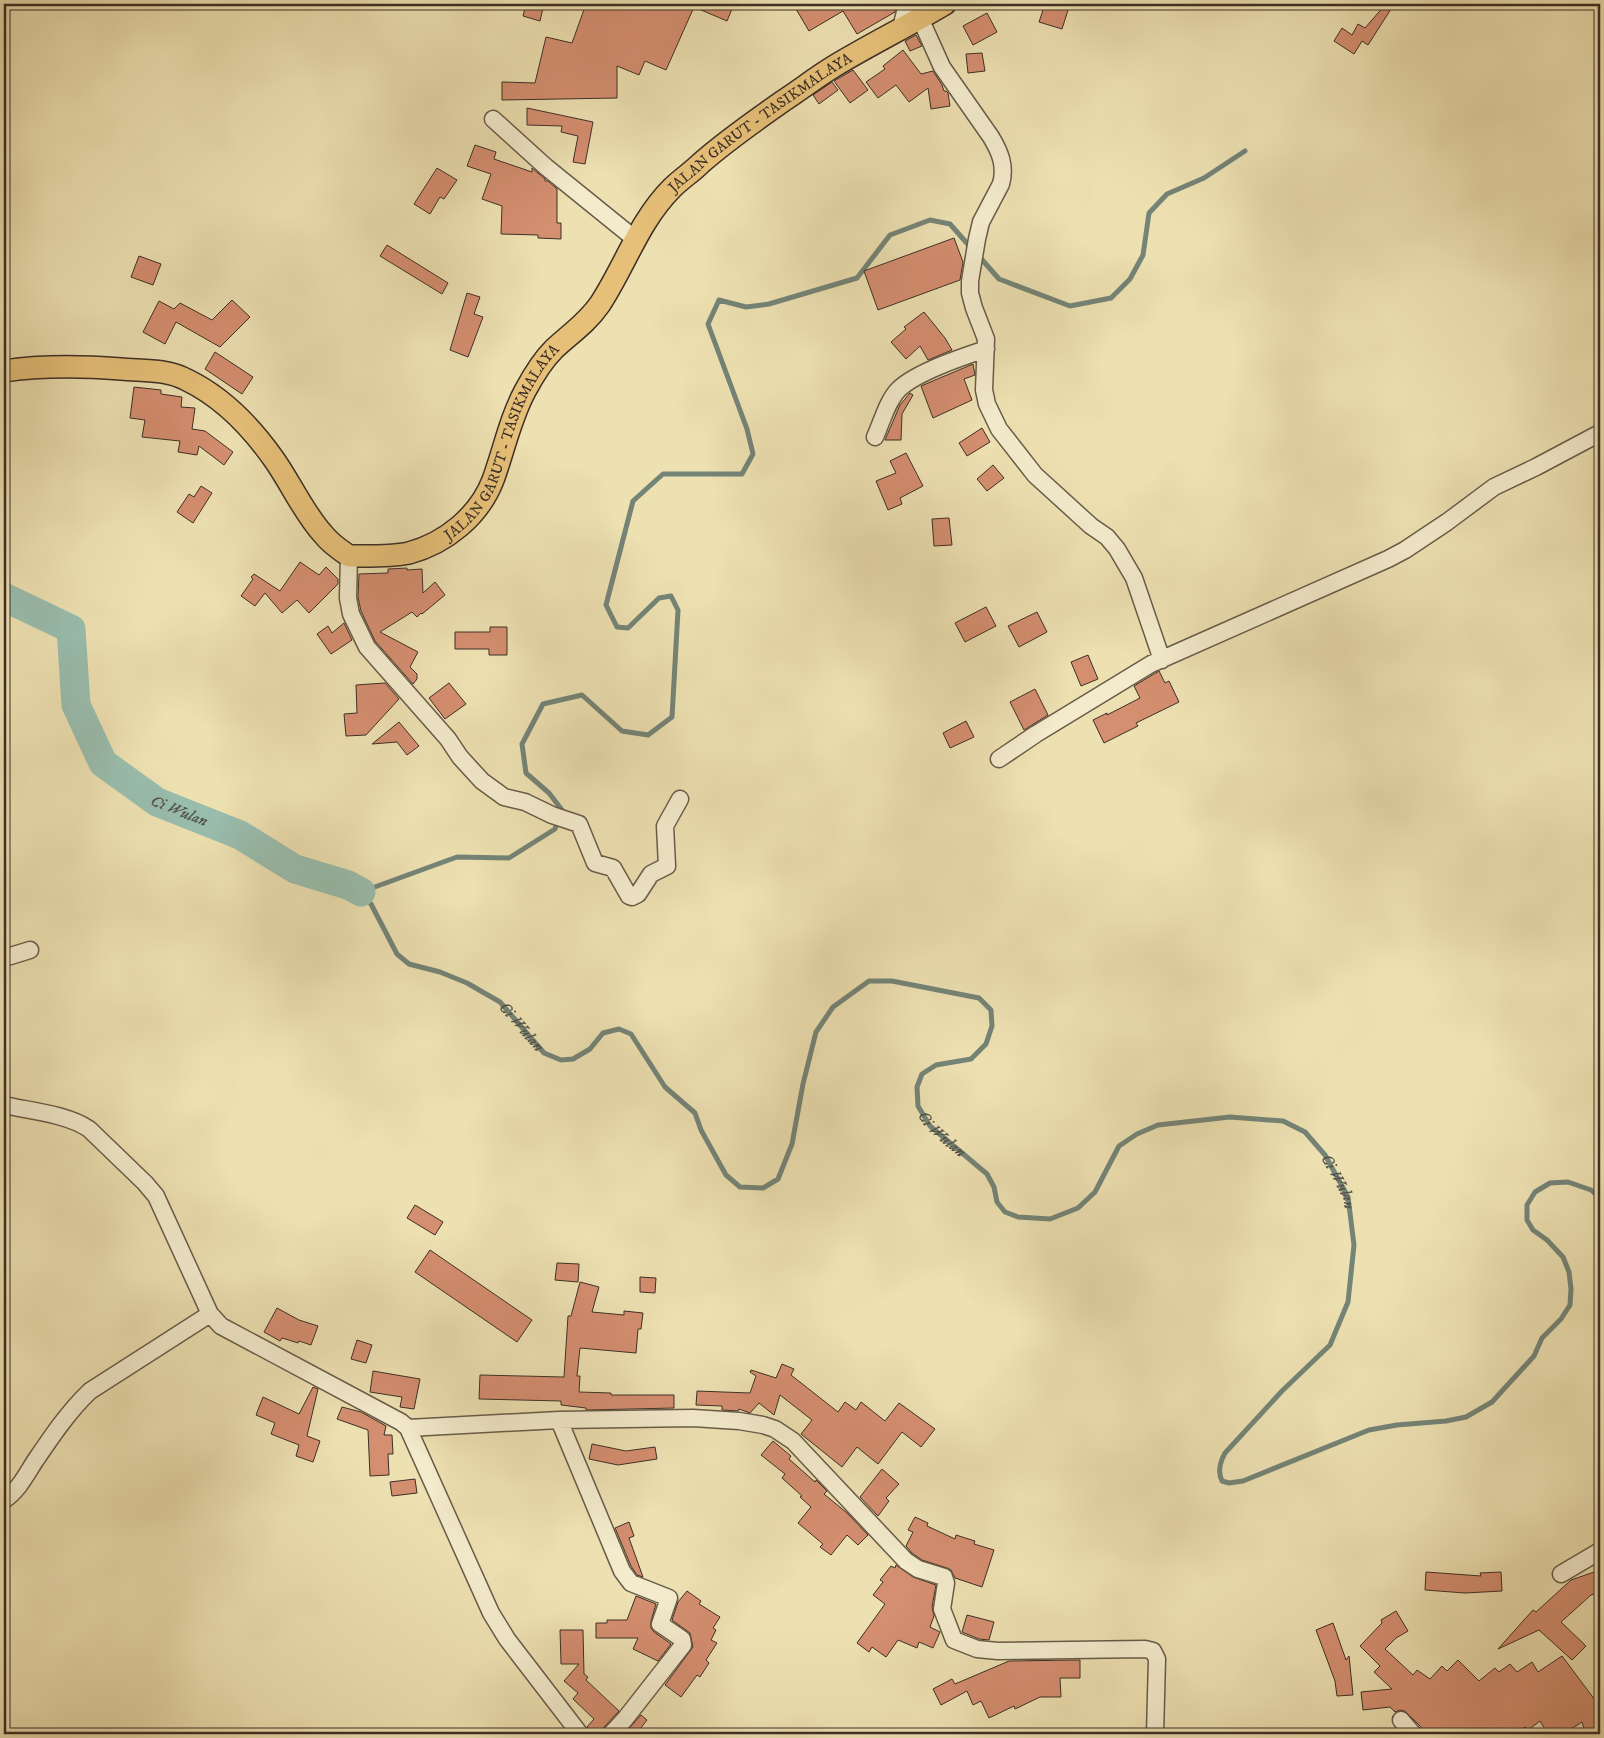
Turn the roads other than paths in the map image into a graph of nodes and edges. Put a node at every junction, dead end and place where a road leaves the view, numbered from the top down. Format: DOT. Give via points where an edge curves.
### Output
graph roads {
  1 [pos="944,4"];
  2 [pos="914,11"];
  3 [pos="493,119"];
  4 [pos="635,239"];
  5 [pos="986,349"];
  6 [pos="4,371"];
  7 [pos="1600,434"];
  8 [pos="876,437"];
  9 [pos="349,556"];
  10 [pos="1162,660"];
  11 [pos="999,758"];
  12 [pos="680,799"];
  13 [pos="30,950"];
  14 [pos="4,958"];
  15 [pos="4,1106"];
  16 [pos="210,1314"];
  17 [pos="560,1420"];
  18 [pos="408,1428"];
  19 [pos="4,1500"];
  20 [pos="1600,1551"];
  21 [pos="1561,1574"];
  22 [pos="1401,1720"];
  23 [pos="580,1734"];
  24 [pos="611,1734"];
  25 [pos="1155,1734"];
  26 [pos="1413,1734"];
  1 -- 2 [label="main road, JALAN GARUT - TASIKMALAYA"];
  2 -- 4 [label="main road, JALAN GARUT - TASIKMALAYA" via="901,28 816,78 721,145 672,188"];
  2 -- 5 [label="street" via="942,67 997,146 1003,163 1001,184 981,222 970,293 984,331"];
  3 -- 4 [label="street"];
  4 -- 9 [label="main road, JALAN GARUT - TASIKMALAYA" via="599,305 555,348 534,374 514,416 492,483 466,522 443,538 408,553"];
  5 -- 8 [label="street" via="953,360 904,385 896,394"];
  5 -- 10 [label="street" via="984,390 999,429 1036,475 1117,549 1134,578"];
  6 -- 9 [label="main road" via="49,366 98,367 166,372 186,379 230,409 257,438 324,536"];
  7 -- 10 [label="street" via="1494,487 1447,522 1388,559"];
  9 -- 12 [label="street" via="351,614 367,648 482,781 504,797 526,802 579,824 595,863 613,868 626,893 632,897 638,894 651,874 667,866 665,826"];
  10 -- 11 [label="street"];
  13 -- 14 [label="street"];
  15 -- 16 [label="street" via="82,1124 145,1182 156,1196"];
  16 -- 18 [label="street" via="228,1330"];
  16 -- 19 [label="street" via="80,1400 18,1486"];
  17 -- 18 [label="street"];
  17 -- 24 [label="street" via="622,1571 631,1583 668,1597 660,1624 683,1642"];
  17 -- 25 [label="street" via="693,1418 752,1423 780,1431 906,1561 918,1569 944,1577 942,1609 956,1642 998,1651 1145,1648 1153,1651 1157,1659"];
  18 -- 23 [label="street" via="491,1613 507,1639"];
  20 -- 21 [label="street"];
  22 -- 26 [label="street"];
}
